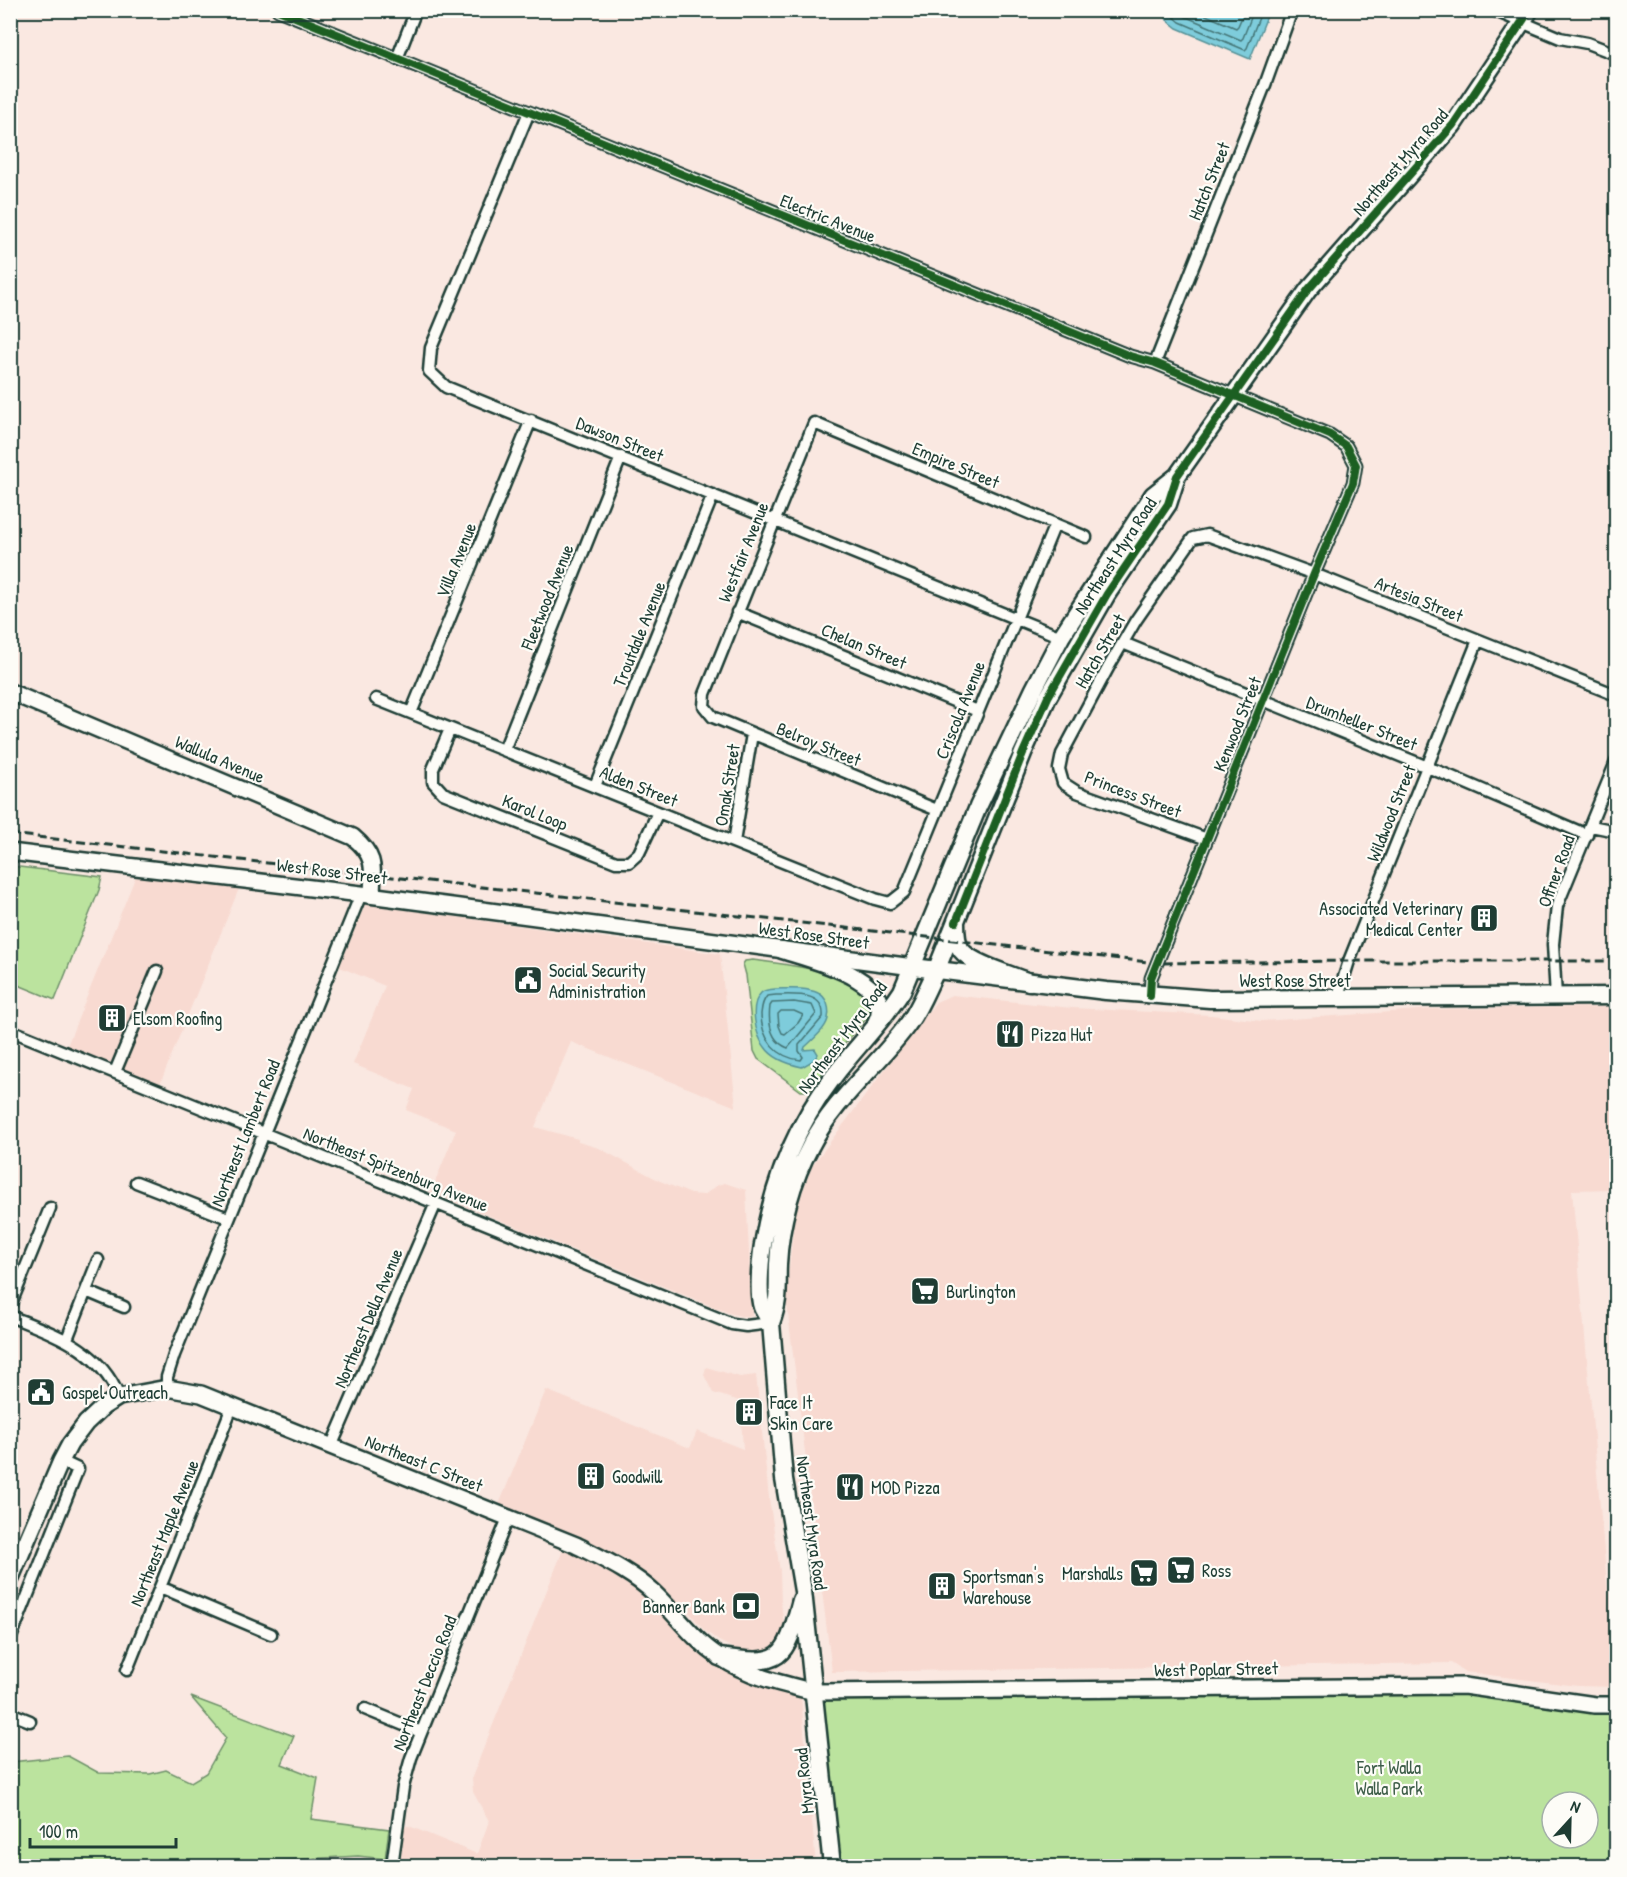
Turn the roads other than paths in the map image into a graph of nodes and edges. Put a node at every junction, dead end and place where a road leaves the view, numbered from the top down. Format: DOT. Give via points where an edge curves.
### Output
graph roads {
  1 [pos="278,10"];
  2 [pos="416,10"];
  3 [pos="1292,10"];
  4 [pos="1492,10"];
  5 [pos="1526,16"];
  6 [pos="1617,54"];
  7 [pos="397,58"];
  8 [pos="529,112"];
  9 [pos="1155,363"];
  10 [pos="1235,396"];
  11 [pos="531,420"];
  12 [pos="813,423"];
  13 [pos="621,457"];
  14 [pos="1356,465"];
  15 [pos="1177,476"];
  16 [pos="713,495"];
  17 [pos="774,520"];
  18 [pos="1054,524"];
  19 [pos="1207,535"];
  20 [pos="1086,537"];
  21 [pos="1314,574"];
  22 [pos="737,612"];
  23 [pos="1016,618"];
  24 [pos="1061,637"];
  25 [pos="1478,640"];
  26 [pos="1123,643"];
  27 [pos="10,692"];
  28 [pos="705,694"];
  29 [pos="1617,695"];
  30 [pos="376,699"];
  31 [pos="1263,700"];
  32 [pos="978,711"];
  33 [pos="411,713"];
  34 [pos="450,729"];
  35 [pos="752,734"];
  36 [pos="504,750"];
  37 [pos="1617,762"];
  38 [pos="1427,767"];
  39 [pos="1059,769"];
  40 [pos="595,786"];
  41 [pos="938,810"];
  42 [pos="658,812"];
  43 [pos="1589,831"];
  44 [pos="1617,831"];
  45 [pos="1207,838"];
  46 [pos="734,842"];
  47 [pos="10,852"];
  48 [pos="366,895"];
  49 [pos="890,903"];
  50 [pos="956,922"];
  51 [pos="782,950"];
  52 [pos="912,967"];
  53 [pos="157,971"];
  54 [pos="936,971"];
  55 [pos="1029,982"];
  56 [pos="1150,996"];
  57 [pos="1617,996"];
  58 [pos="1556,997"];
  59 [pos="1337,999"];
  60 [pos="10,1030"];
  61 [pos="867,1039"];
  62 [pos="115,1072"];
  63 [pos="262,1134"];
  64 [pos="136,1182"];
  65 [pos="436,1203"];
  66 [pos="50,1208"];
  67 [pos="228,1218"];
  68 [pos="98,1260"];
  69 [pos="86,1291"];
  70 [pos="10,1306"];
  71 [pos="124,1306"];
  72 [pos="10,1316"];
  73 [pos="771,1323"];
  74 [pos="67,1339"];
  75 [pos="167,1388"];
  76 [pos="119,1397"];
  77 [pos="232,1407"];
  78 [pos="332,1447"];
  79 [pos="61,1461"];
  80 [pos="508,1518"];
  81 [pos="10,1580"];
  82 [pos="160,1587"];
  83 [pos="803,1591"];
  84 [pos="271,1634"];
  85 [pos="10,1640"];
  86 [pos="719,1657"];
  87 [pos="127,1670"];
  88 [pos="814,1692"];
  89 [pos="1617,1705"];
  90 [pos="365,1709"];
  91 [pos="10,1713"];
  92 [pos="30,1721"];
  93 [pos="421,1732"];
  94 [pos="392,1866"];
  95 [pos="832,1866"];
  1 -- 7 [label="street, Electric Avenue"];
  2 -- 7 [label="street"];
  3 -- 9 [label="street, Hatch Street"];
  4 -- 5 [label="street"];
  5 -- 6 [label="street" via="1560,38 1587,42"];
  5 -- 10 [label="main road, Northeast Myra Road" via="1453,124 1308,290"];
  7 -- 8 [label="street, Electric Avenue"];
  8 -- 9 [label="street, Electric Avenue"];
  8 -- 11 [label="street, Dawson Street" via="430,348 429,371 446,387"];
  9 -- 10 [label="street, Electric Avenue"];
  10 -- 14 [label="street, Electric Avenue" via="1330,435 1346,446"];
  10 -- 15 [label="main road, Northeast Myra Road"];
  11 -- 13 [label="street, Dawson Street"];
  11 -- 33 [label="street, Villa Avenue"];
  12 -- 17 [label="street, Westfair Avenue"];
  12 -- 18 [label="street, Empire Street"];
  13 -- 16 [label="street, Dawson Street"];
  13 -- 36 [label="street, Fleetwood Avenue"];
  14 -- 21 [label="street, Kenwood Street" via="1353,483"];
  15 -- 24 [label="main road, Northeast Myra Road" via="1153,495"];
  15 -- 50 [label="main road, Northeast Myra Road" via="1168,504 1107,594 1048,697"];
  16 -- 17 [label="street, Dawson Street"];
  16 -- 40 [label="street, Troutdale Avenue"];
  17 -- 22 [label="street, Westfair Avenue"];
  17 -- 23 [label="street, Dawson Street"];
  18 -- 20 [label="street, Empire Street"];
  18 -- 23 [label="street, Criscola Avenue"];
  19 -- 21 [label="street, Artesia Street"];
  19 -- 26 [label="street, Hatch Street" via="1193,538"];
  21 -- 25 [label="street, Artesia Street"];
  21 -- 31 [label="street, Kenwood Street"];
  22 -- 28 [label="street, Westfair Avenue"];
  22 -- 32 [label="street, Chelan Street"];
  23 -- 24 [label="street, Dawson Street"];
  23 -- 32 [label="street, Criscola Avenue"];
  24 -- 52 [label="main road, Northeast Myra Road" via="978,807"];
  25 -- 29 [label="street, Artesia Street"];
  25 -- 38 [label="street, Wildwood Street"];
  26 -- 31 [label="street, Drumheller Street"];
  26 -- 39 [label="street, Hatch Street" via="1062,754"];
  27 -- 48 [label="main road, Wallula Avenue" via="353,837 366,847 371,858"];
  28 -- 35 [label="street, Belroy Street" via="704,706 713,717"];
  30 -- 33 [label="street, Alden Street"];
  31 -- 38 [label="street, Drumheller Street"];
  31 -- 45 [label="street, Kenwood Street"];
  32 -- 41 [label="street, Criscola Avenue"];
  33 -- 34 [label="street, Alden Street"];
  34 -- 36 [label="street, Alden Street"];
  34 -- 42 [label="street, Karol Loop" via="433,769 433,782 442,793 616,862 629,862 639,853"];
  35 -- 41 [label="street, Belroy Street"];
  35 -- 46 [label="street, Omak Street"];
  36 -- 40 [label="street, Alden Street"];
  37 -- 43 [label="street, Offner Road"];
  38 -- 43 [label="street, Drumheller Street"];
  38 -- 59 [label="street, Wildwood Street" via="1348,961"];
  39 -- 45 [label="street, Princess Street" via="1063,783 1077,792"];
  40 -- 42 [label="street, Alden Street"];
  41 -- 49 [label="street, Criscola Avenue" via="904,892"];
  42 -- 46 [label="street, Alden Street"];
  43 -- 44 [label="street, Drumheller Street"];
  43 -- 58 [label="street, Offner Road" via="1557,906 1553,944"];
  45 -- 56 [label="street, Kenwood Street" via="1151,978"];
  46 -- 49 [label="street, Alden Street"];
  47 -- 48 [label="main road, West Rose Street"];
  48 -- 51 [label="main road, West Rose Street"];
  48 -- 63 [label="street, Northeast Lambert Road"];
  50 -- 54 [label="main road, Northeast Myra Road"];
  50 -- 55 [label="main road" via="962,951 978,962"];
  51 -- 52 [label="main road, West Rose Street"];
  51 -- 61 [label="main road" via="833,966 876,993 881,1014"];
  52 -- 54 [label="main road, West Rose Street"];
  52 -- 61 [label="main road, Northeast Myra Road" via="902,991"];
  53 -- 62 [label="street"];
  54 -- 55 [label="main road, West Rose Street"];
  54 -- 73 [label="main road, Northeast Myra Road" via="909,1023 829,1115 810,1145 784,1220 778,1304"];
  55 -- 56 [label="main road, West Rose Street"];
  56 -- 59 [label="main road, West Rose Street"];
  57 -- 58 [label="main road, West Rose Street"];
  58 -- 59 [label="main road, West Rose Street"];
  60 -- 62 [label="street, Northeast Spitzenburg Avenue"];
  61 -- 73 [label="main road, Northeast Myra Road" via="816,1102 796,1135 781,1173 768,1215 761,1258 762,1305"];
  62 -- 63 [label="street, Northeast Spitzenburg Avenue"];
  63 -- 65 [label="street, Northeast Spitzenburg Avenue"];
  63 -- 67 [label="street, Northeast Lambert Road"];
  64 -- 67 [label="street"];
  65 -- 73 [label="street, Northeast Spitzenburg Avenue" via="732,1324"];
  65 -- 78 [label="street, Northeast Della Avenue"];
  66 -- 70 [label="street"];
  67 -- 75 [label="street, Northeast Lambert Road" via="174,1355"];
  68 -- 69 [label="street"];
  69 -- 71 [label="street"];
  69 -- 74 [label="street"];
  72 -- 74 [label="street"];
  73 -- 83 [label="main road, Northeast Myra Road" via="784,1479"];
  74 -- 76 [label="street" via="94,1358 113,1381"];
  75 -- 76 [label="main road, Northeast C Street"];
  75 -- 77 [label="main road, Northeast C Street" via="201,1394"];
  76 -- 79 [label="main road" via="86,1423"];
  77 -- 78 [label="main road, Northeast C Street"];
  77 -- 82 [label="street, Northeast Maple Avenue"];
  78 -- 80 [label="main road, Northeast C Street"];
  79 -- 81 [label="main road"];
  79 -- 85 [label="street" via="78,1469"];
  80 -- 86 [label="main road, Northeast C Street" via="618,1566 653,1592"];
  80 -- 93 [label="street, Northeast Deccio Road"];
  82 -- 84 [label="street"];
  82 -- 87 [label="street, Northeast Maple Avenue"];
  83 -- 86 [label="main road" via="791,1638 782,1652 767,1661 755,1662"];
  83 -- 88 [label="main road, Northeast Myra Road"];
  86 -- 88 [label="main road, Northeast C Street" via="763,1679"];
  88 -- 89 [label="main road, West Poplar Street" via="1464,1686"];
  88 -- 95 [label="main road, Myra Road"];
  90 -- 93 [label="street"];
  91 -- 92 [label="street"];
  93 -- 94 [label="street, Northeast Deccio Road" via="403,1787"];
}
